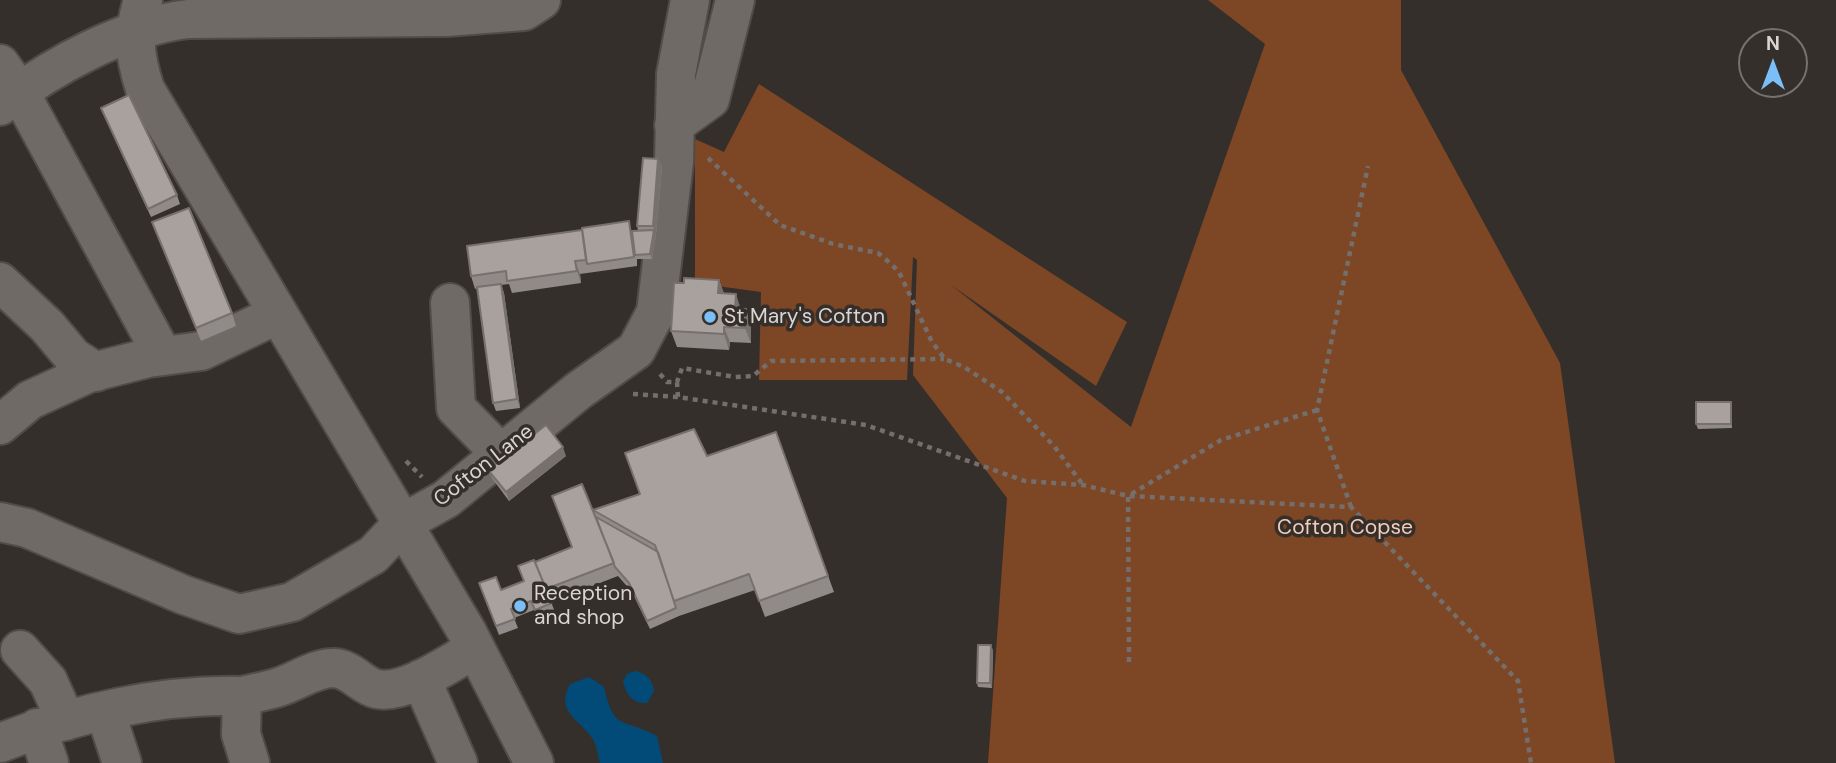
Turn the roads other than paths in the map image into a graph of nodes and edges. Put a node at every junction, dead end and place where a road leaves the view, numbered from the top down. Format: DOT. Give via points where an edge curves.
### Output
graph roads {
  1 [pos="541,0"];
  2 [pos="690,0"];
  3 [pos="735,0"];
  4 [pos="447,8"];
  5 [pos="138,15"];
  6 [pos="6,87"];
  7 [pos="675,131"];
  8 [pos="0,282"];
  9 [pos="450,303"];
  10 [pos="278,314"];
  11 [pos="163,356"];
  12 [pos="96,372"];
  13 [pos="0,425"];
  14 [pos="502,454"];
  15 [pos="0,522"];
  16 [pos="403,523"];
  17 [pos="475,649"];
  18 [pos="20,650"];
  19 [pos="421,679"];
  20 [pos="242,696"];
  21 [pos="105,711"];
  22 [pos="51,737"];
  23 [pos="0,743"];
  24 [pos="122,763"];
  25 [pos="250,763"];
  26 [pos="458,763"];
  27 [pos="534,763"];
  1 -- 4 [label="street" via="524,11"];
  2 -- 7 [label="street, Cofton Lane" via="676,74"];
  3 -- 7 [label="street" via="710,99"];
  4 -- 5 [label="street" via="154,23"];
  5 -- 6 [label="street"];
  5 -- 10 [label="street" via="136,61 145,89"];
  6 -- 11 [label="street"];
  7 -- 14 [label="street, Cofton Lane" via="656,312 648,332 636,349"];
  8 -- 12 [label="street" via="73,356"];
  9 -- 14 [label="street" via="456,408"];
  10 -- 11 [label="street" via="201,351"];
  10 -- 16 [label="street"];
  11 -- 12 [label="street"];
  12 -- 13 [label="street" via="30,400"];
  14 -- 16 [label="street, Cofton Lane" via="446,499"];
  15 -- 16 [label="street, Cofton Lane" via="27,528 239,614 292,602 373,555"];
  16 -- 17 [label="street"];
  17 -- 19 [label="street"];
  17 -- 27 [label="street"];
  18 -- 22 [label="street" via="48,681"];
  19 -- 20 [label="street" via="391,690 375,689 354,674 335,668"];
  19 -- 26 [label="street"];
  20 -- 21 [label="street" via="205,695"];
  20 -- 25 [label="street" via="241,734"];
  21 -- 22 [label="street"];
  21 -- 24 [label="street"];
  22 -- 23 [label="street"];
}
